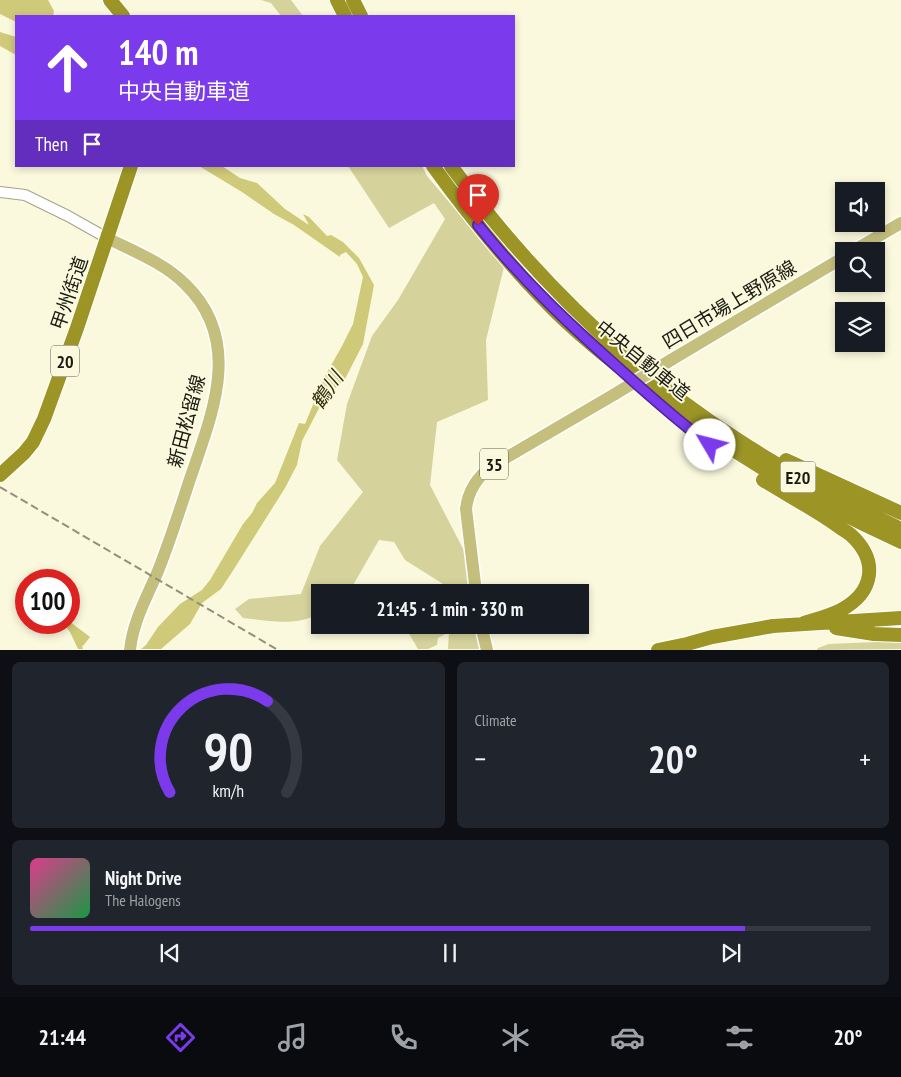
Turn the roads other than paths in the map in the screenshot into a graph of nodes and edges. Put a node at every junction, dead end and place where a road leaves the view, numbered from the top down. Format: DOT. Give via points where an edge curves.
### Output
graph roads {
  1 [pos="110,0"];
  2 [pos="337,0"];
  3 [pos="353,0"];
  4 [pos="122,15"];
  5 [pos="344,15"];
  6 [pos="360,15"];
  7 [pos="132,167"];
  8 [pos="434,167"];
  9 [pos="452,167"];
  10 [pos="0,192"];
  11 [pos="901,223"];
  12 [pos="107,238"];
  13 [pos="868,242"];
  14 [pos="835,262"];
  15 [pos="605,356"];
  16 [pos="702,415"];
  17 [pos="2,474"];
  18 [pos="901,513"];
  19 [pos="901,529"];
  20 [pos="901,542"];
  21 [pos="475,584"];
  22 [pos="901,618"];
  23 [pos="804,623"];
  24 [pos="901,623"];
  25 [pos="836,628"];
  26 [pos="483,634"];
  27 [pos="901,635"];
  28 [pos="130,650"];
  29 [pos="487,650"];
  30 [pos="658,650"];
  31 [pos="683,650"];
  1 -- 4 [label="highway"];
  2 -- 5 [label="highway"];
  3 -- 6 [label="highway"];
  7 -- 12 [label="highway, 甲州街道 / 20"];
  8 -- 15 [label="highway, 中央自動車道 / E20" via="513,267"];
  9 -- 16 [label="highway, 中央自動車道 / E20" via="499,229 569,304 626,357"];
  10 -- 12 [label="street" via="25,195"];
  11 -- 13 [label="main road"];
  12 -- 17 [label="highway, 甲州街道 / 20" via="44,419 24,454"];
  12 -- 28 [label="main road, 新田松留線" via="160,265 185,283 208,314 220,362 216,398 207,429 158,571 134,629"];
  14 -- 21 [label="main road, 四日市場上野原線 / 35, bridge" via="492,466 477,479 466,509"];
  15 -- 20 [label="highway, 中央自動車道 / E20" via="743,458"];
  15 -- 23 [label="highway" via="722,454 823,516 858,542 870,571 862,594 831,615"];
  16 -- 18 [label="highway" via="751,443"];
  16 -- 19 [label="highway, 中央自動車道 / E20" via="806,481"];
  22 -- 23 [label="highway"];
  23 -- 30 [label="highway" via="712,636"];
  24 -- 25 [label="highway"];
  25 -- 27 [label="highway"];
  25 -- 31 [label="highway"];
  26 -- 29 [label="main road"];
}
